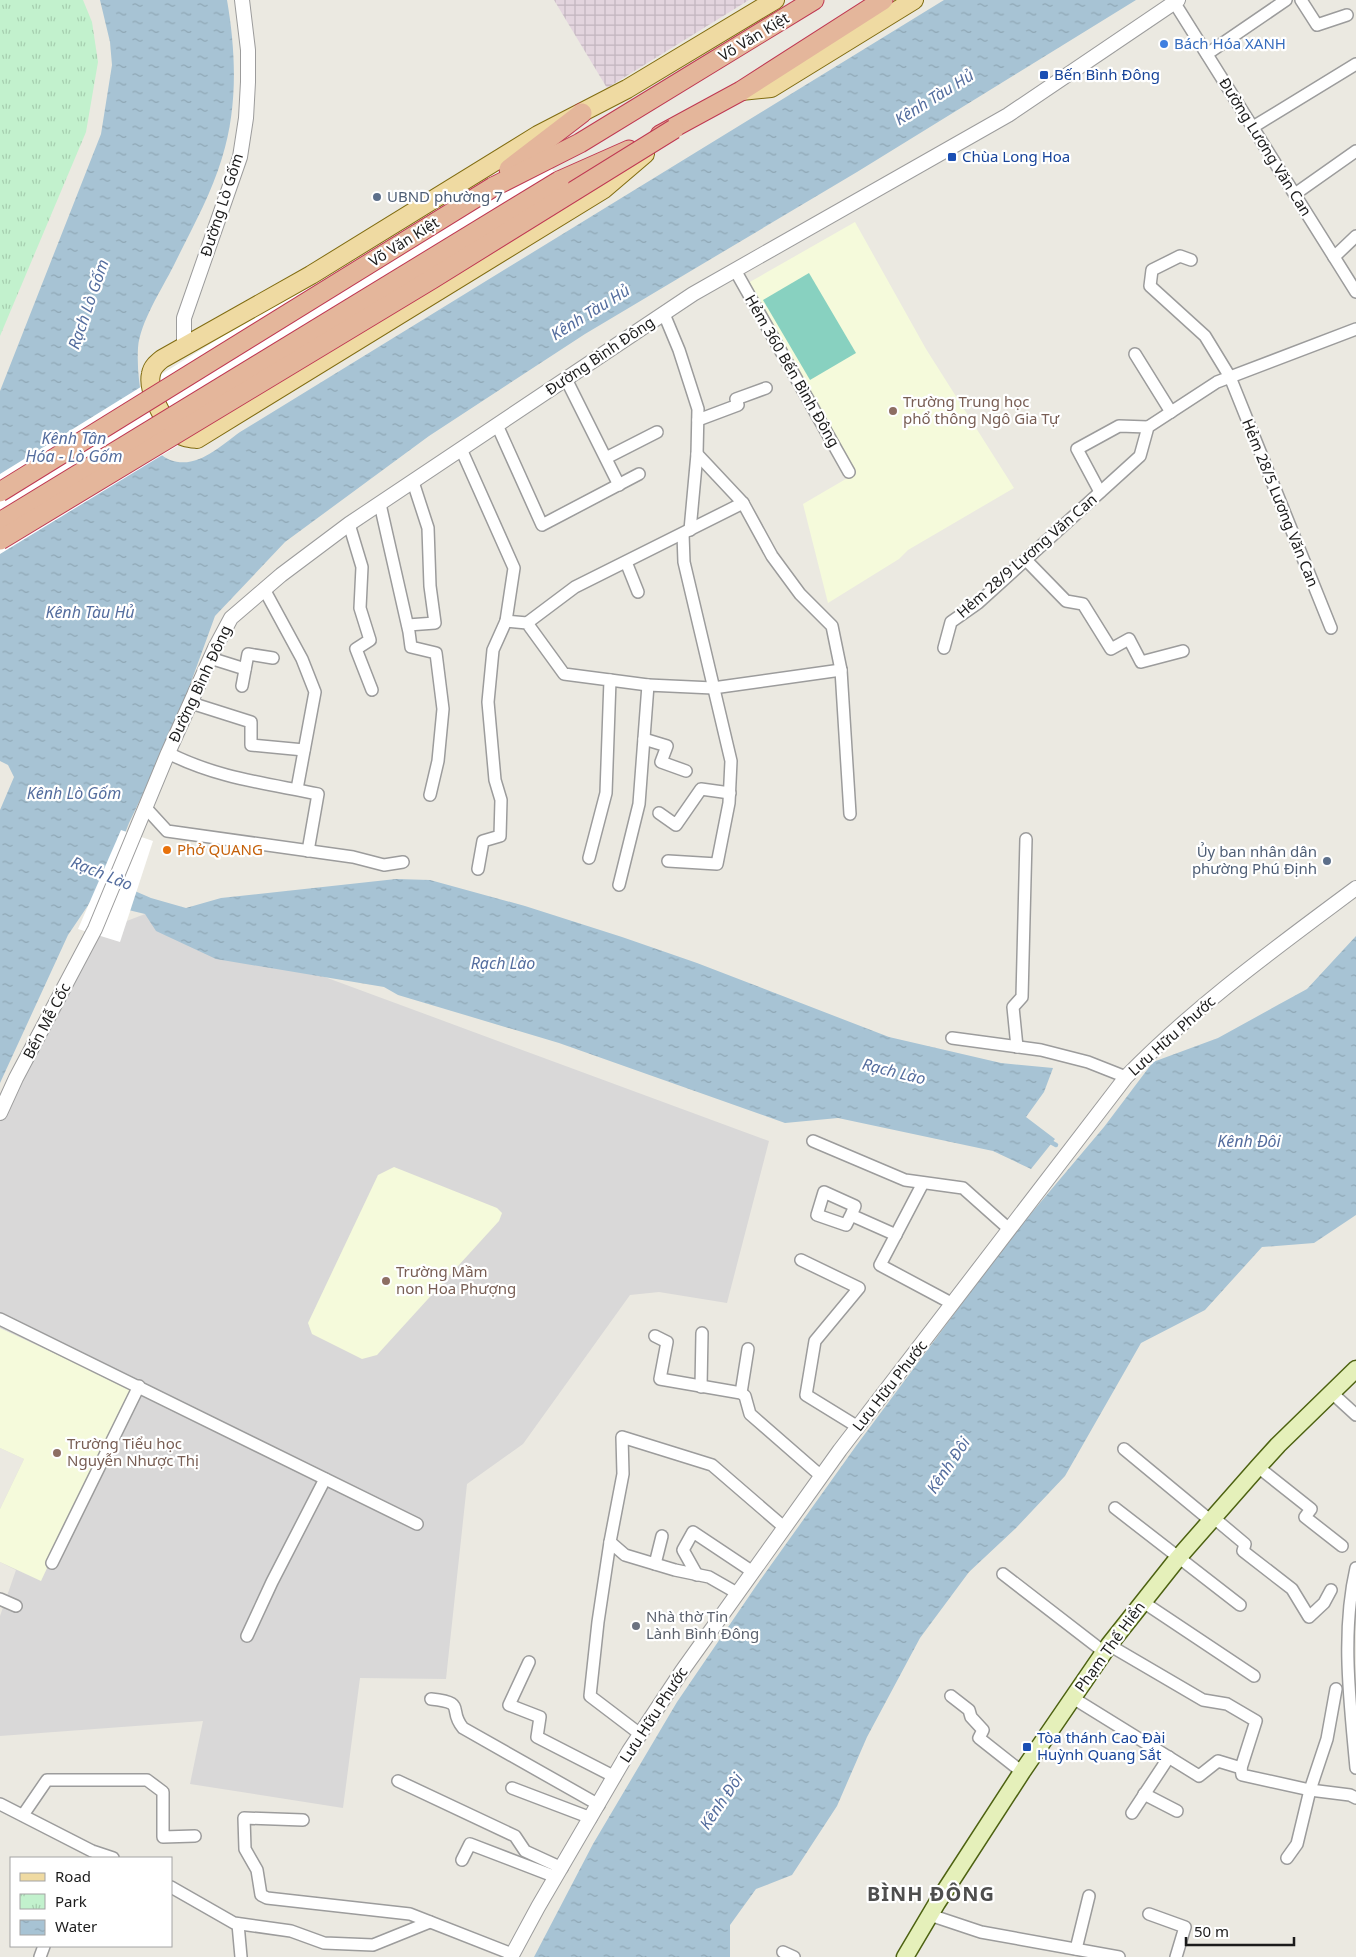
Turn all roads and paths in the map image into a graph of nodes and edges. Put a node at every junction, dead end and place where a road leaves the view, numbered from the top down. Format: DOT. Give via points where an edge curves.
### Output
graph roads {
  1 [pos="242,0"];
  2 [pos="775,0"];
  3 [pos="814,0"];
  4 [pos="883,0"];
  5 [pos="894,0"];
  6 [pos="914,0"];
  7 [pos="1286,0"];
  8 [pos="1301,0"];
  9 [pos="1176,1"];
  10 [pos="1347,15"];
  11 [pos="801,51"];
  12 [pos="1207,54"];
  13 [pos="1356,64"];
  14 [pos="741,91"];
  15 [pos="582,113"];
  16 [pos="1253,127"];
  17 [pos="674,129"];
  18 [pos="1356,151"];
  19 [pos="493,187"];
  20 [pos="1295,194"];
  21 [pos="1356,236"];
  22 [pos="1334,257"];
  23 [pos="1191,260"];
  24 [pos="735,270"];
  25 [pos="1354,286"];
  26 [pos="664,314"];
  27 [pos="1356,329"];
  28 [pos="184,347"];
  29 [pos="1135,354"];
  30 [pos="1230,377"];
  31 [pos="566,379"];
  32 [pos="766,388"];
  33 [pos="1171,412"];
  34 [pos="698,420"];
  35 [pos="497,425"];
  36 [pos="1148,427"];
  37 [pos="658,432"];
  38 [pos="461,449"];
  39 [pos="697,454"];
  40 [pos="606,458"];
  41 [pos="849,472"];
  42 [pos="639,474"];
  43 [pos="412,482"];
  44 [pos="619,485"];
  45 [pos="0,492"];
  46 [pos="1100,492"];
  47 [pos="742,503"];
  48 [pos="380,504"];
  49 [pos="0,522"];
  50 [pos="349,524"];
  51 [pos="687,532"];
  52 [pos="0,540"];
  53 [pos="1026,560"];
  54 [pos="626,562"];
  55 [pos="264,589"];
  56 [pos="638,592"];
  57 [pos="506,621"];
  58 [pos="527,623"];
  59 [pos="408,625"];
  60 [pos="1331,628"];
  61 [pos="944,648"];
  62 [pos="1183,651"];
  63 [pos="210,658"];
  64 [pos="273,658"];
  65 [pos="245,669"];
  66 [pos="841,670"];
  67 [pos="610,680"];
  68 [pos="648,685"];
  69 [pos="242,686"];
  70 [pos="713,688"];
  71 [pos="372,690"];
  72 [pos="190,702"];
  73 [pos="644,739"];
  74 [pos="304,750"];
  75 [pos="168,753"];
  76 [pos="686,771"];
  77 [pos="297,790"];
  78 [pos="730,793"];
  79 [pos="430,795"];
  80 [pos="145,807"];
  81 [pos="659,813"];
  82 [pos="850,814"];
  83 [pos="138,825"];
  84 [pos="1026,839"];
  85 [pos="308,851"];
  86 [pos="588,858"];
  87 [pos="668,861"];
  88 [pos="403,862"];
  89 [pos="478,869"];
  90 [pos="619,885"];
  91 [pos="1356,888"];
  92 [pos="952,1038"];
  93 [pos="1017,1047"];
  94 [pos="1126,1077"];
  95 [pos="0,1113"];
  96 [pos="813,1141"];
  97 [pos="924,1183"];
  98 [pos="851,1215"];
  99 [pos="1009,1229"];
  100 [pos="896,1235"];
  101 [pos="801,1260"];
  102 [pos="954,1304"];
  103 [pos="0,1319"];
  104 [pos="702,1333"];
  105 [pos="655,1336"];
  106 [pos="748,1349"];
  107 [pos="1356,1369"];
  108 [pos="139,1386"];
  109 [pos="701,1387"];
  110 [pos="741,1393"];
  111 [pos="1332,1393"];
  112 [pos="1356,1415"];
  113 [pos="858,1427"];
  114 [pos="1124,1449"];
  115 [pos="1258,1467"];
  116 [pos="821,1476"];
  117 [pos="325,1479"];
  118 [pos="1114,1508"];
  119 [pos="1212,1519"];
  120 [pos="417,1524"];
  121 [pos="785,1528"];
  122 [pos="662,1536"];
  123 [pos="610,1542"];
  124 [pos="1342,1546"];
  125 [pos="1178,1558"];
  126 [pos="52,1563"];
  127 [pos="655,1564"];
  128 [pos="1356,1568"];
  129 [pos="753,1572"];
  130 [pos="1003,1574"];
  131 [pos="697,1575"];
  132 [pos="1331,1590"];
  133 [pos="737,1594"];
  134 [pos="0,1598"];
  135 [pos="1143,1602"];
  136 [pos="1240,1605"];
  137 [pos="16,1606"];
  138 [pos="247,1636"];
  139 [pos="1107,1648"];
  140 [pos="528,1662"];
  141 [pos="1254,1676"];
  142 [pos="1336,1689"];
  143 [pos="951,1696"];
  144 [pos="1073,1698"];
  145 [pos="430,1699"];
  146 [pos="640,1734"];
  147 [pos="1169,1757"];
  148 [pos="1241,1768"];
  149 [pos="1356,1768"];
  150 [pos="1022,1772"];
  151 [pos="615,1777"];
  152 [pos="398,1781"];
  153 [pos="512,1788"];
  154 [pos="1310,1790"];
  155 [pos="1144,1794"];
  156 [pos="1356,1798"];
  157 [pos="0,1804"];
  158 [pos="599,1805"];
  159 [pos="1177,1811"];
  160 [pos="1132,1813"];
  161 [pos="23,1815"];
  162 [pos="591,1818"];
  163 [pos="303,1820"];
  164 [pos="195,1836"];
  165 [pos="90,1854"];
  166 [pos="107,1857"];
  167 [pos="1287,1858"];
  168 [pos="462,1860"];
  169 [pos="559,1872"];
  170 [pos="172,1888"];
  171 [pos="1089,1896"];
  172 [pos="1149,1914"];
  173 [pos="930,1915"];
  174 [pos="430,1922"];
  175 [pos="238,1924"];
  176 [pos="1076,1949"];
  177 [pos="1058,1952"];
  178 [pos="511,1955"];
  179 [pos="241,1957"];
  180 [pos="905,1957"];
  181 [pos="1119,1957"];
  182 [pos="1176,1957"];
  1 -- 28 [label="street, Đường Lò Gốm" via="248,82 240,158 184,318"];
  2 -- 15 [label="main road, Võ Văn Kiệt"];
  3 -- 19 [label="highway, Võ Văn Kiệt" via="580,143"];
  4 -- 11 [label="highway, Võ Văn Kiệt"];
  5 -- 11 [label="main road, Võ Văn Kiệt" via="816,50"];
  6 -- 14 [label="main road, Võ Văn Kiệt" via="771,88"];
  7 -- 12 [label="street"];
  8 -- 10 [label="street" via="1317,25"];
  9 -- 12 [label="street, Đường Lương Văn Can"];
  9 -- 24 [label="street, Đường Bình Đông" via="1008,115"];
  11 -- 14 [label="highway, Võ Văn Kiệt"];
  12 -- 16 [label="street, Đường Lương Văn Can"];
  13 -- 16 [label="street"];
  14 -- 17 [label="highway, Võ Văn Kiệt"];
  15 -- 19 [label="highway" via="510,169"];
  15 -- 28 [label="main road, Võ Văn Kiệt" via="538,135 310,275"];
  16 -- 20 [label="street, Đường Lương Văn Can"];
  17 -- 28 [label="main road, Võ Văn Kiệt" via="604,189 197,439 175,432 156,404 151,388 150,375 155,366"];
  17 -- 49 [label="highway, Võ Văn Kiệt, bridge" via="559,181"];
  17 -- 52 [label="highway, bridge"];
  18 -- 20 [label="street"];
  19 -- 45 [label="highway, Võ Văn Kiệt, bridge"];
  20 -- 22 [label="street, Đường Lương Văn Can"];
  21 -- 22 [label="street"];
  22 -- 25 [label="street, Đường Lương Văn Can"];
  23 -- 30 [label="street, Hẻm 28/5 Lương Văn Can" via="1180,256 1152,270 1150,286 1206,336"];
  24 -- 26 [label="street, Đường Bình Đông"];
  24 -- 41 [label="street, Hẻm 360 Bến Bình Đông"];
  26 -- 31 [label="street, Đường Bình Đông"];
  26 -- 34 [label="street" via="698,409"];
  27 -- 30 [label="street"];
  29 -- 33 [label="street"];
  30 -- 33 [label="street"];
  30 -- 60 [label="street, Hẻm 28/5 Lương Văn Can"];
  31 -- 35 [label="street, Đường Bình Đông"];
  31 -- 40 [label="street"];
  32 -- 34 [label="street" via="736,399 738,405"];
  33 -- 36 [label="street"];
  34 -- 39 [label="street"];
  35 -- 38 [label="street, Đường Bình Đông"];
  35 -- 44 [label="street" via="542,525"];
  36 -- 46 [label="street, Hẻm 28/9 Lương Văn Can" via="1140,456"];
  36 -- 46 [label="street, Hẻm 28/9 Lương Văn Can" via="1119,426 1077,449"];
  37 -- 40 [label="street"];
  38 -- 43 [label="street, Đường Bình Đông"];
  38 -- 57 [label="street" via="514,568"];
  39 -- 47 [label="street"];
  39 -- 51 [label="street"];
  40 -- 44 [label="street"];
  42 -- 44 [label="street"];
  43 -- 48 [label="street, Đường Bình Đông"];
  43 -- 59 [label="street" via="428,528 434,622"];
  46 -- 53 [label="street, Hẻm 28/9 Lương Văn Can"];
  47 -- 51 [label="street"];
  47 -- 66 [label="street" via="772,556 800,594 832,626"];
  48 -- 50 [label="street, Đường Bình Đông"];
  48 -- 59 [label="street"];
  50 -- 55 [label="street, Đường Bình Đông"];
  50 -- 71 [label="street" via="362,567 360,608 370,640 356,649"];
  51 -- 54 [label="street"];
  51 -- 70 [label="street" via="684,562"];
  53 -- 61 [label="street, Hẻm 28/9 Lương Văn Can" via="978,603 951,622"];
  53 -- 62 [label="street" via="1066,600 1083,604 1110,649 1129,638 1141,662"];
  54 -- 56 [label="street"];
  54 -- 58 [label="street" via="575,587"];
  55 -- 63 [label="street, Đường Bình Đông" via="231,618"];
  55 -- 74 [label="street" via="316,692"];
  57 -- 58 [label="street"];
  57 -- 89 [label="street" via="493,650 488,702 494,780 501,800 500,836 483,841"];
  58 -- 67 [label="street" via="564,674"];
  59 -- 79 [label="street" via="411,647 436,653 443,709 438,761"];
  63 -- 65 [label="street"];
  63 -- 72 [label="street, Đường Bình Đông"];
  64 -- 65 [label="street" via="248,654"];
  65 -- 69 [label="street"];
  66 -- 70 [label="street"];
  66 -- 82 [label="street"];
  67 -- 68 [label="street"];
  67 -- 86 [label="street" via="606,793"];
  68 -- 70 [label="street"];
  68 -- 73 [label="street"];
  70 -- 78 [label="street" via="731,761"];
  72 -- 74 [label="street" via="251,722 250,745"];
  72 -- 75 [label="street, Đường Bình Đông"];
  73 -- 76 [label="street" via="667,746 661,762"];
  73 -- 90 [label="street" via="639,804"];
  74 -- 77 [label="street"];
  75 -- 77 [label="street" via="198,768"];
  75 -- 80 [label="street, Đường Bình Đông"];
  77 -- 85 [label="street" via="318,794"];
  78 -- 81 [label="street" via="701,790 676,825"];
  78 -- 87 [label="street" via="718,864"];
  80 -- 83 [label="street, Đường Bình Đông"];
  80 -- 85 [label="street" via="167,830"];
  83 -- 95 [label="street, Bến Mễ Cốc" via="95,930"];
  84 -- 93 [label="street" via="1022,997 1013,1007"];
  85 -- 88 [label="street" via="384,865"];
  91 -- 94 [label="street, Lưu Hữu Phước" via="1155,1047"];
  92 -- 93 [label="street"];
  93 -- 94 [label="street" via="1088,1062"];
  94 -- 99 [label="street, Lưu Hữu Phước"];
  96 -- 97 [label="street" via="905,1180"];
  97 -- 99 [label="street" via="963,1188"];
  97 -- 100 [label="street"];
  98 -- 100 [label="street"];
  99 -- 102 [label="street, Lưu Hữu Phước"];
  100 -- 102 [label="street" via="880,1265"];
  101 -- 113 [label="street" via="859,1288 815,1341 806,1395"];
  102 -- 113 [label="street, Lưu Hữu Phước"];
  103 -- 108 [label="street"];
  104 -- 109 [label="street"];
  105 -- 109 [label="street" via="667,1342 660,1379"];
  106 -- 110 [label="street"];
  107 -- 111 [label="main road, Phạm Thế Hiển"];
  108 -- 117 [label="street"];
  108 -- 126 [label="street"];
  109 -- 110 [label="street"];
  110 -- 116 [label="street" via="750,1414"];
  111 -- 112 [label="street"];
  111 -- 115 [label="main road, Phạm Thế Hiển"];
  113 -- 116 [label="street, Lưu Hữu Phước"];
  114 -- 119 [label="street"];
  115 -- 119 [label="main road, Phạm Thế Hiển"];
  115 -- 124 [label="street" via="1311,1509 1305,1517"];
  116 -- 121 [label="street, Lưu Hữu Phước"];
  117 -- 120 [label="street"];
  117 -- 138 [label="street"];
  118 -- 125 [label="street"];
  119 -- 125 [label="main road, Phạm Thế Hiển"];
  119 -- 132 [label="street" via="1245,1544 1243,1551 1292,1589 1309,1617 1324,1603"];
  121 -- 123 [label="street" via="712,1465 622,1437 623,1474"];
  121 -- 129 [label="street, Lưu Hữu Phước"];
  122 -- 127 [label="street"];
  123 -- 127 [label="street" via="625,1555"];
  123 -- 146 [label="street" via="590,1696"];
  125 -- 135 [label="main road, Phạm Thế Hiển"];
  125 -- 136 [label="street"];
  127 -- 131 [label="street"];
  128 -- 149 [label="street" via="1348,1621"];
  129 -- 131 [label="street" via="693,1532 682,1550"];
  129 -- 133 [label="street, Lưu Hữu Phước"];
  130 -- 139 [label="street"];
  131 -- 133 [label="street" via="710,1578"];
  133 -- 146 [label="street, Lưu Hữu Phước"];
  134 -- 137 [label="street"];
  135 -- 139 [label="main road, Phạm Thế Hiển"];
  135 -- 141 [label="street"];
  139 -- 144 [label="main road, Phạm Thế Hiển"];
  139 -- 148 [label="street" via="1203,1700 1227,1704 1256,1721"];
  140 -- 151 [label="street" via="509,1705 540,1717 537,1738"];
  142 -- 154 [label="street" via="1327,1739"];
  143 -- 150 [label="street" via="969,1710 971,1717 984,1730 978,1738"];
  144 -- 147 [label="street"];
  144 -- 150 [label="main road, Phạm Thế Hiển"];
  145 -- 158 [label="street" via="453,1704 463,1728"];
  146 -- 151 [label="street, Lưu Hữu Phước"];
  147 -- 148 [label="street" via="1199,1776 1218,1761"];
  147 -- 155 [label="street"];
  148 -- 154 [label="street" via="1242,1774"];
  150 -- 173 [label="main road, Phạm Thế Hiển"];
  151 -- 158 [label="street, Lưu Hữu Phước"];
  152 -- 169 [label="street" via="515,1836 525,1851"];
  153 -- 162 [label="street"];
  154 -- 156 [label="street"];
  154 -- 167 [label="street" via="1297,1844"];
  155 -- 159 [label="street"];
  155 -- 160 [label="street"];
  157 -- 161 [label="street"];
  158 -- 162 [label="street, Lưu Hữu Phước"];
  161 -- 164 [label="street" via="47,1780 147,1780 163,1792 163,1837"];
  161 -- 165 [label="street"];
  162 -- 169 [label="street, Lưu Hữu Phước"];
  163 -- 174 [label="street" via="244,1818 245,1848 257,1870 261,1895 410,1914"];
  165 -- 166 [label="street"];
  168 -- 169 [label="street" via="470,1844"];
  169 -- 178 [label="street, Lưu Hữu Phước"];
  170 -- 175 [label="street"];
  171 -- 176 [label="street"];
  172 -- 182 [label="street" via="1185,1927"];
  173 -- 177 [label="street"];
  173 -- 180 [label="main road, Phạm Thế Hiển"];
  174 -- 175 [label="street" via="373,1945 324,1943 291,1931"];
  174 -- 178 [label="street"];
  175 -- 179 [label="street"];
  176 -- 177 [label="street"];
  176 -- 181 [label="street"];
}
